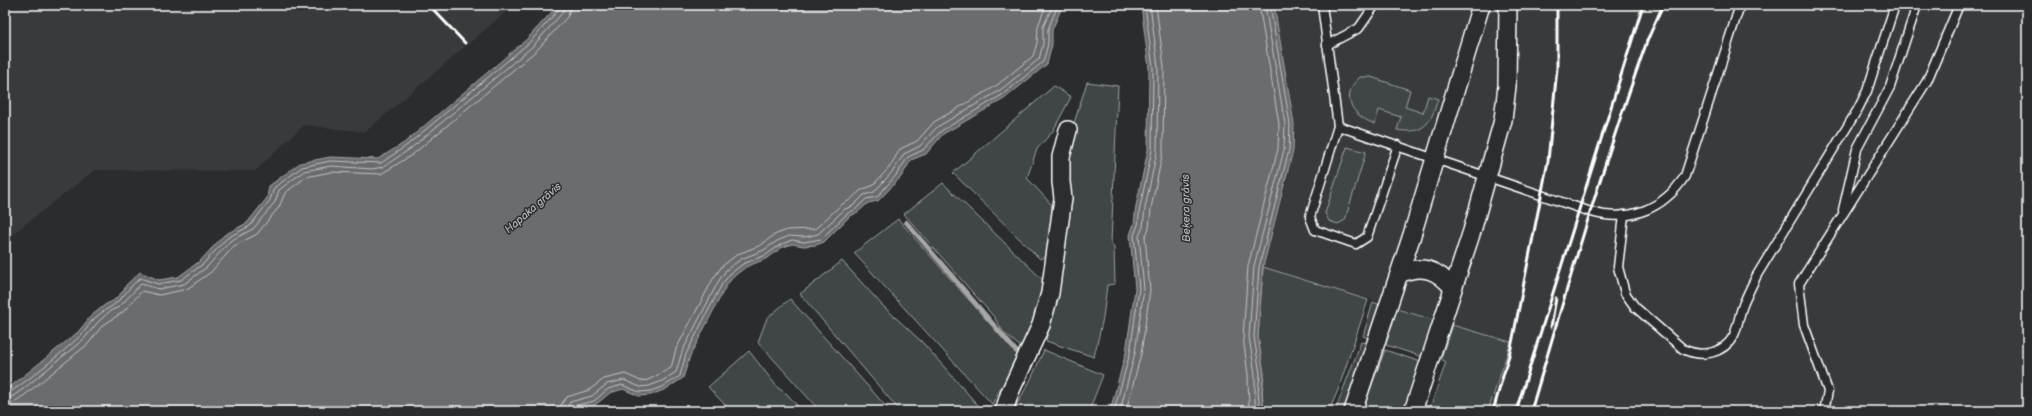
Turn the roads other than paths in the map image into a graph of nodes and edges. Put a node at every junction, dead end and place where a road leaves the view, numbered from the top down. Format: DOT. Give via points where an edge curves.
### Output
graph roads {
  1 [pos="1322,5"];
  2 [pos="1375,5"];
  3 [pos="1481,5"];
  4 [pos="1508,5"];
  5 [pos="1740,5"];
  6 [pos="1895,5"];
  7 [pos="1917,5"];
  8 [pos="1959,5"];
  9 [pos="1327,45"];
  10 [pos="1338,126"];
  11 [pos="1068,130"];
  12 [pos="1398,145"];
  13 [pos="1435,158"];
  14 [pos="1487,176"];
  15 [pos="1624,215"];
  16 [pos="1841,217"];
  17 [pos="1399,274"];
  18 [pos="1453,288"];
  19 [pos="1004,411"];
  20 [pos="1353,411"];
  21 [pos="1413,411"];
  22 [pos="1824,411"];
  1 -- 9 [label="lane"];
  2 -- 9 [label="lane" via="1359,28"];
  3 -- 13 [label="street"];
  4 -- 14 [label="street" via="1507,86 1503,120"];
  5 -- 15 [label="lane" via="1685,176 1663,202 1644,211"];
  6 -- 15 [label="lane" via="1867,91 1757,275 1744,302 1734,336 1724,347 1703,354 1683,349 1629,300 1622,287 1618,267"];
  7 -- 16 [label="lane" via="1890,86 1857,149"];
  8 -- 16 [label="lane" via="1928,81"];
  9 -- 10 [label="lane"];
  10 -- 12 [label="lane"];
  10 -- 12 [label="lane" via="1310,217 1315,230 1356,244 1366,237"];
  11 -- 19 [label="street" via="1062,157 1061,182 1064,198 1050,293 1041,325"];
  12 -- 13 [label="lane"];
  13 -- 14 [label="lane"];
  13 -- 17 [label="street"];
  14 -- 15 [label="lane" via="1591,212"];
  14 -- 18 [label="street"];
  16 -- 22 [label="lane" via="1799,284 1804,325 1828,391"];
  17 -- 18 [label="street" via="1417,268 1424,269 1444,277"];
  17 -- 20 [label="street"];
  18 -- 21 [label="street"];
}
